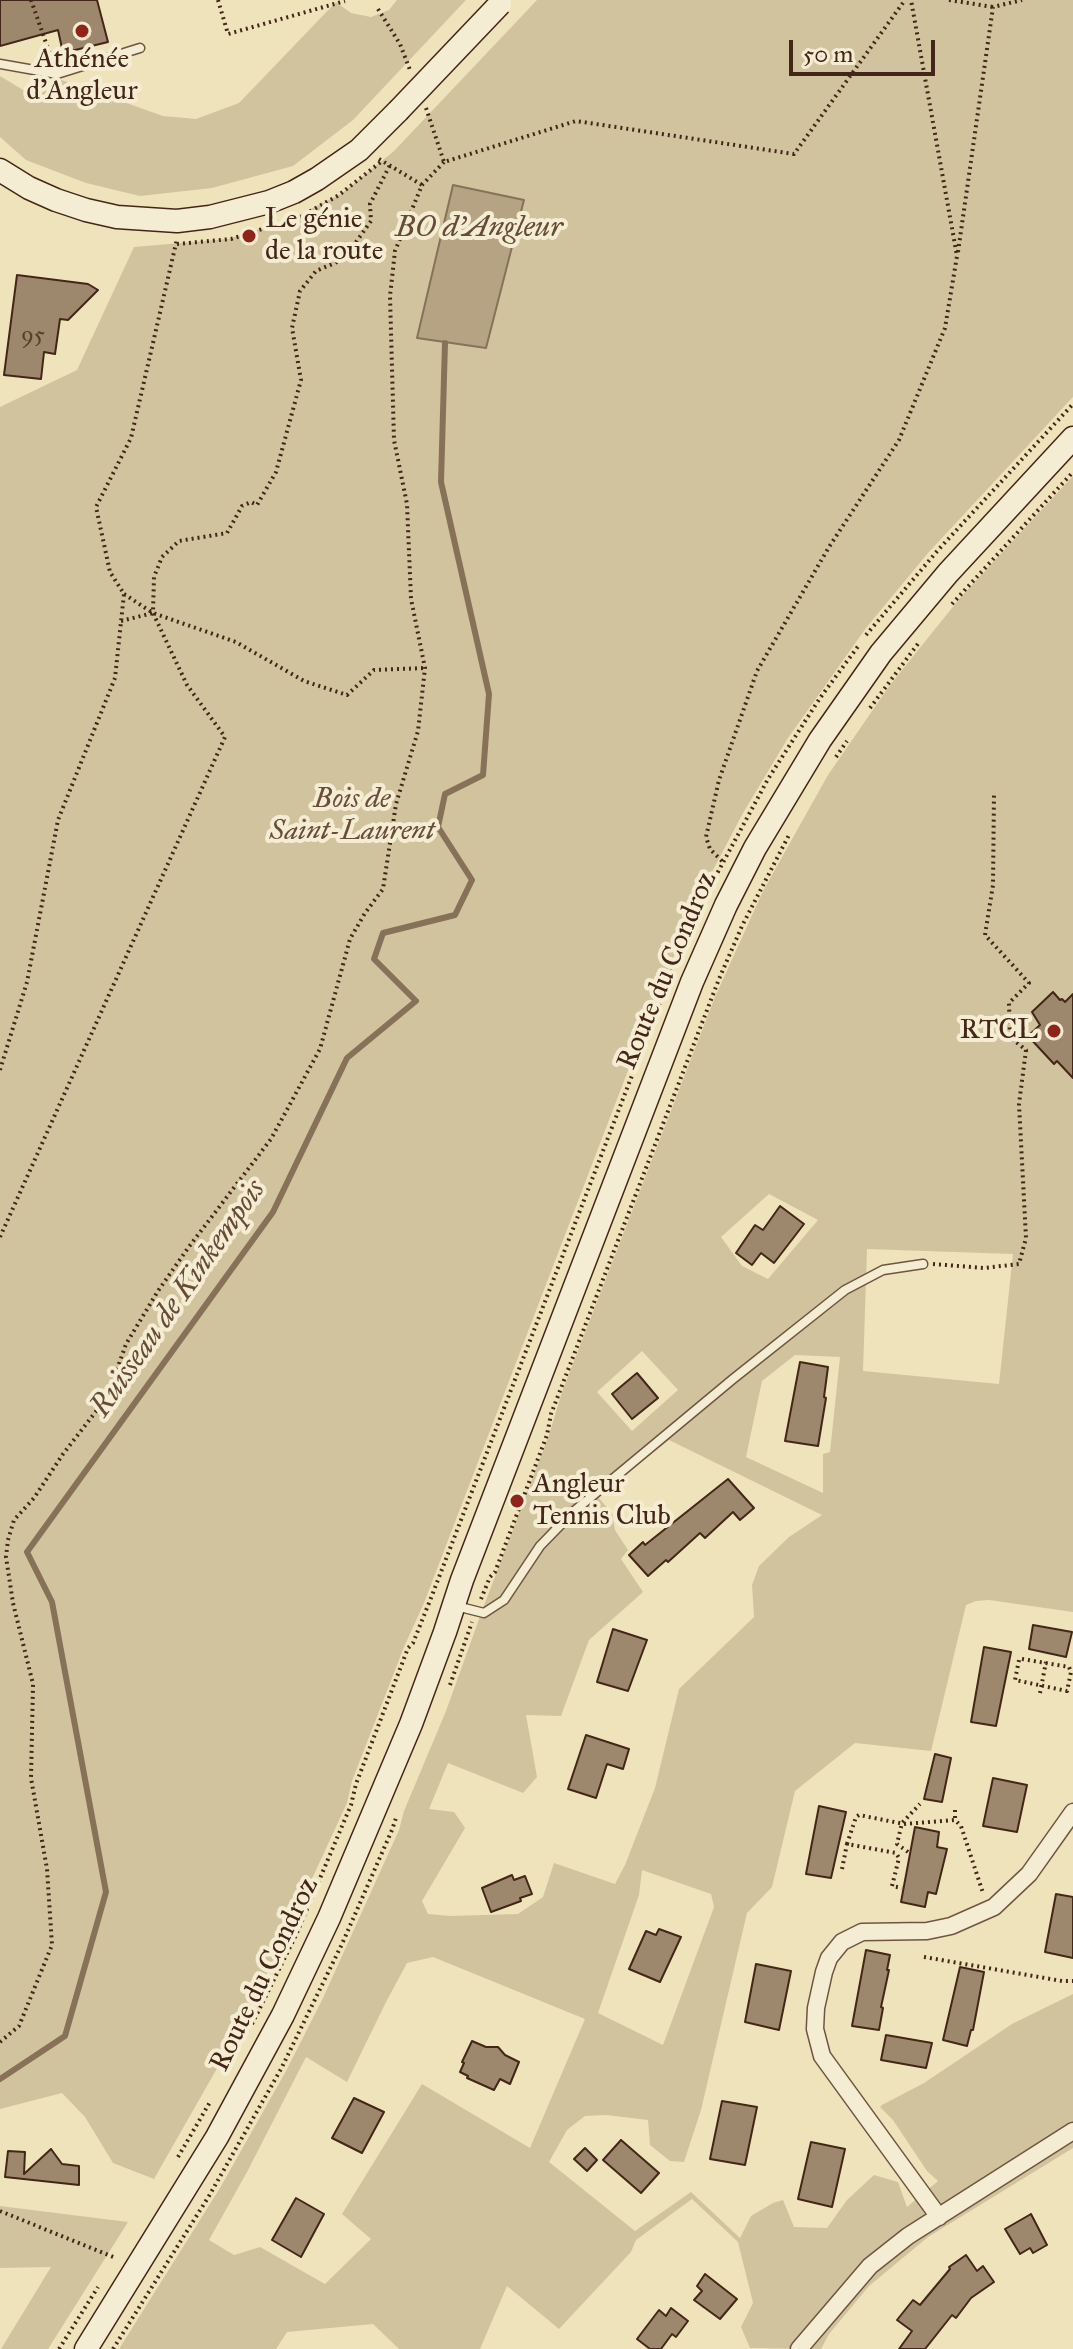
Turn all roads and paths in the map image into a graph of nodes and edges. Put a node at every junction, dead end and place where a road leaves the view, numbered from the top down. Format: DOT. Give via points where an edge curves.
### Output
graph roads {
  1 [pos="31,0"];
  2 [pos="218,0"];
  3 [pos="908,0"];
  4 [pos="949,0"];
  5 [pos="1022,0"];
  6 [pos="345,1"];
  7 [pos="502,2"];
  8 [pos="993,7"];
  9 [pos="378,9"];
  10 [pos="140,48"];
  11 [pos="0,64"];
  12 [pos="411,70"];
  13 [pos="57,74"];
  14 [pos="421,97"];
  15 [pos="382,161"];
  16 [pos="444,162"];
  17 [pos="390,165"];
  18 [pos="0,170"];
  19 [pos="422,185"];
  20 [pos="177,244"];
  21 [pos="957,256"];
  22 [pos="1073,438"];
  23 [pos="1073,472"];
  24 [pos="124,594"];
  25 [pos="947,609"];
  26 [pos="153,613"];
  27 [pos="121,621"];
  28 [pos="925,635"];
  29 [pos="425,668"];
  30 [pos="866,713"];
  31 [pos="853,733"];
  32 [pos="833,763"];
  33 [pos="994,793"];
  34 [pos="795,825"];
  35 [pos="743,873"];
  36 [pos="0,1070"];
  37 [pos="0,1237"];
  38 [pos="923,1264"];
  39 [pos="490,1577"];
  40 [pos="431,1598"];
  41 [pos="454,1606"];
  42 [pos="1046,1662"];
  43 [pos="1041,1686"];
  44 [pos="1040,1693"];
  45 [pos="920,1804"];
  46 [pos="955,1810"];
  47 [pos="1073,1812"];
  48 [pos="955,1820"];
  49 [pos="902,1823"];
  50 [pos="847,1844"];
  51 [pos="897,1844"];
  52 [pos="908,1852"];
  53 [pos="896,1853"];
  54 [pos="842,1869"];
  55 [pos="902,1888"];
  56 [pos="994,1907"];
  57 [pos="924,1957"];
  58 [pos="1073,1981"];
  59 [pos="247,2035"];
  60 [pos="0,2042"];
  61 [pos="210,2101"];
  62 [pos="1073,2131"];
  63 [pos="176,2160"];
  64 [pos="0,2211"];
  65 [pos="939,2217"];
  66 [pos="116,2258"];
  67 [pos="100,2283"];
  68 [pos="59,2349"];
  69 [pos="86,2349"];
  70 [pos="799,2349"];
  1 -- 13 [label="path"];
  2 -- 6 [label="path" via="228,34"];
  3 -- 16 [label="path" via="794,154 576,121"];
  3 -- 21 [label="path"];
  4 -- 8 [label="path"];
  5 -- 8 [label="path"];
  7 -- 18 [label="main road, bridge" via="359,150 317,179 269,202 177,221 117,217 56,200"];
  8 -- 21 [label="path"];
  9 -- 12 [label="path"];
  10 -- 13 [label="lane"];
  11 -- 13 [label="lane"];
  14 -- 16 [label="path"];
  15 -- 17 [label="path"];
  16 -- 19 [label="path"];
  17 -- 19 [label="path"];
  17 -- 26 [label="path" via="370,204 371,221 344,259 316,271 300,291 292,328 301,380 276,472 257,505 242,506 227,533 179,541 162,557 154,577"];
  19 -- 29 [label="path" via="395,251 390,360 394,440 407,504 411,599"];
  20 -- 24 [label="path" via="131,438 96,507 110,572"];
  21 -- 35 [label="path" via="945,328 899,440 757,671 738,725 706,837 722,861"];
  22 -- 35 [label="main road, Route du Condroz" via="881,653 802,768"];
  23 -- 25 [label="path"];
  24 -- 26 [label="path"];
  24 -- 27 [label="path"];
  26 -- 27 [label="path"];
  26 -- 29 [label="path" via="236,642 304,681 347,695 374,670"];
  26 -- 37 [label="path" via="187,685 225,737"];
  27 -- 36 [label="path" via="115,678 58,820 27,982"];
  28 -- 30 [label="path"];
  29 -- 60 [label="path" via="418,731 396,804 383,889 350,939 320,1049 271,1139 158,1291 126,1344 101,1405 14,1520 6,1557 33,1684 31,1778 47,1869 52,1945 19,2026"];
  31 -- 32 [label="path"];
  33 -- 38 [label="path" via="993,885 985,935 1029,983 1009,1003 1010,1037 1026,1050 1019,1104 1026,1238 1019,1264"];
  34 -- 39 [label="path" via="719,979"];
  35 -- 41 [label="main road, Route du Condroz" via="686,997"];
  38 -- 41 [label="lane" via="883,1270 857,1282 746,1369 573,1512 540,1546 504,1600 484,1613"];
  40 -- 59 [label="path" via="322,1875"];
  41 -- 69 [label="main road, Route du Condroz" via="367,1830 283,2015 217,2137"];
  42 -- 43 [label="path"];
  42 -- 43 [label="path" via="1019,1660 1015,1680"];
  42 -- 43 [label="path" via="1069,1667 1069,1688"];
  43 -- 44 [label="path"];
  45 -- 49 [label="path"];
  46 -- 48 [label="path"];
  47 -- 56 [label="street" via="1029,1874"];
  48 -- 49 [label="path"];
  48 -- 56 [label="path" via="984,1895"];
  49 -- 50 [label="path" via="859,1815"];
  49 -- 51 [label="path"];
  50 -- 53 [label="path"];
  50 -- 54 [label="path"];
  51 -- 52 [label="path"];
  51 -- 53 [label="path"];
  53 -- 55 [label="path" via="892,1886"];
  56 -- 65 [label="street" via="951,1926 862,1932 842,1942 829,1958 816,2008 822,2056"];
  57 -- 58 [label="path"];
  61 -- 63 [label="path"];
  62 -- 65 [label="street"];
  64 -- 66 [label="path"];
  65 -- 70 [label="street" via="870,2266"];
  67 -- 68 [label="path"];
}
